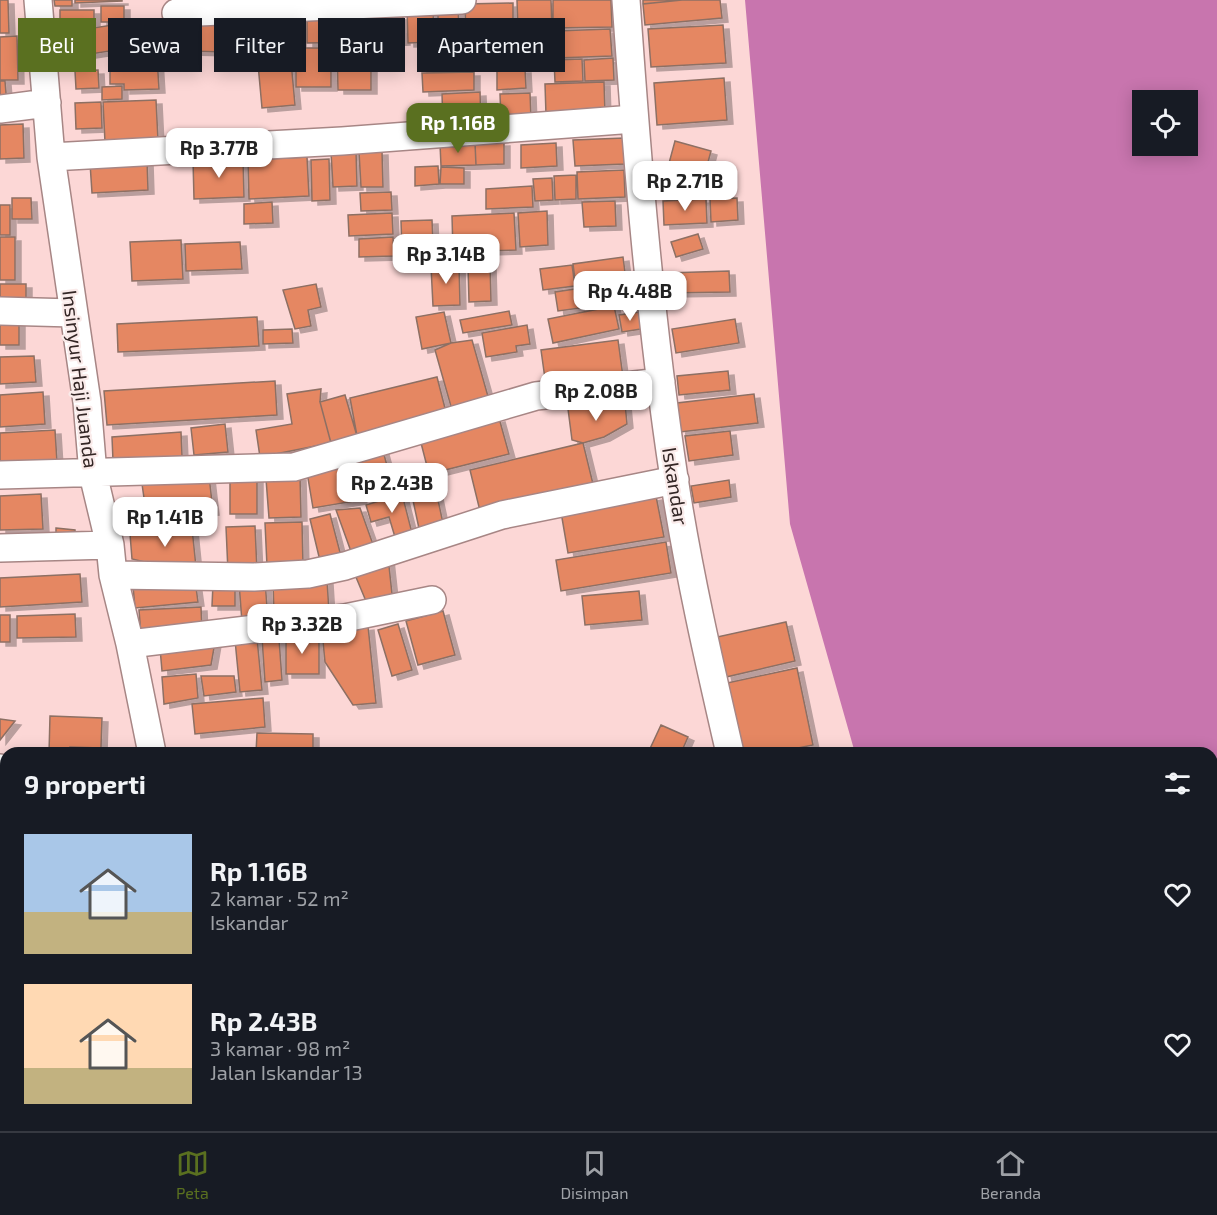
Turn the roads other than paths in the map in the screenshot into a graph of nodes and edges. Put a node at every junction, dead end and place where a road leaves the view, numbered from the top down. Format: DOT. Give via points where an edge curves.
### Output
graph roads {
  1 [pos="38,0"];
  2 [pos="462,0"];
  3 [pos="626,0"];
  4 [pos="176,13"];
  5 [pos="47,103"];
  6 [pos="0,109"];
  7 [pos="634,119"];
  8 [pos="51,157"];
  9 [pos="0,311"];
  10 [pos="74,313"];
  11 [pos="661,382"];
  12 [pos="93,474"];
  13 [pos="0,475"];
  14 [pos="675,480"];
  15 [pos="110,545"];
  16 [pos="0,548"];
  17 [pos="113,575"];
  18 [pos="432,600"];
  19 [pos="130,644"];
  20 [pos="151,747"];
  21 [pos="729,747"];
  1 -- 5 [label="street, Insinyur Haji Juanda"];
  2 -- 4 [label="street"];
  3 -- 7 [label="street, Iskandar"];
  5 -- 6 [label="street"];
  5 -- 8 [label="street, Insinyur Haji Juanda"];
  7 -- 8 [label="street"];
  7 -- 11 [label="street, Iskandar"];
  8 -- 10 [label="street, Insinyur Haji Juanda"];
  9 -- 10 [label="street"];
  10 -- 12 [label="street, Insinyur Haji Juanda"];
  11 -- 12 [label="street" via="537,396 294,467"];
  11 -- 14 [label="street, Iskandar"];
  12 -- 13 [label="street"];
  12 -- 15 [label="street, Insinyur Haji Juanda"];
  14 -- 17 [label="street" via="502,515 345,566 308,574"];
  14 -- 21 [label="street, Iskandar" via="704,640"];
  15 -- 16 [label="street"];
  15 -- 17 [label="street, Insinyur Haji Juanda"];
  17 -- 19 [label="street, Insinyur Haji Juanda"];
  18 -- 19 [label="street" via="345,618"];
  19 -- 20 [label="street, Insinyur Haji Juanda"];
}
